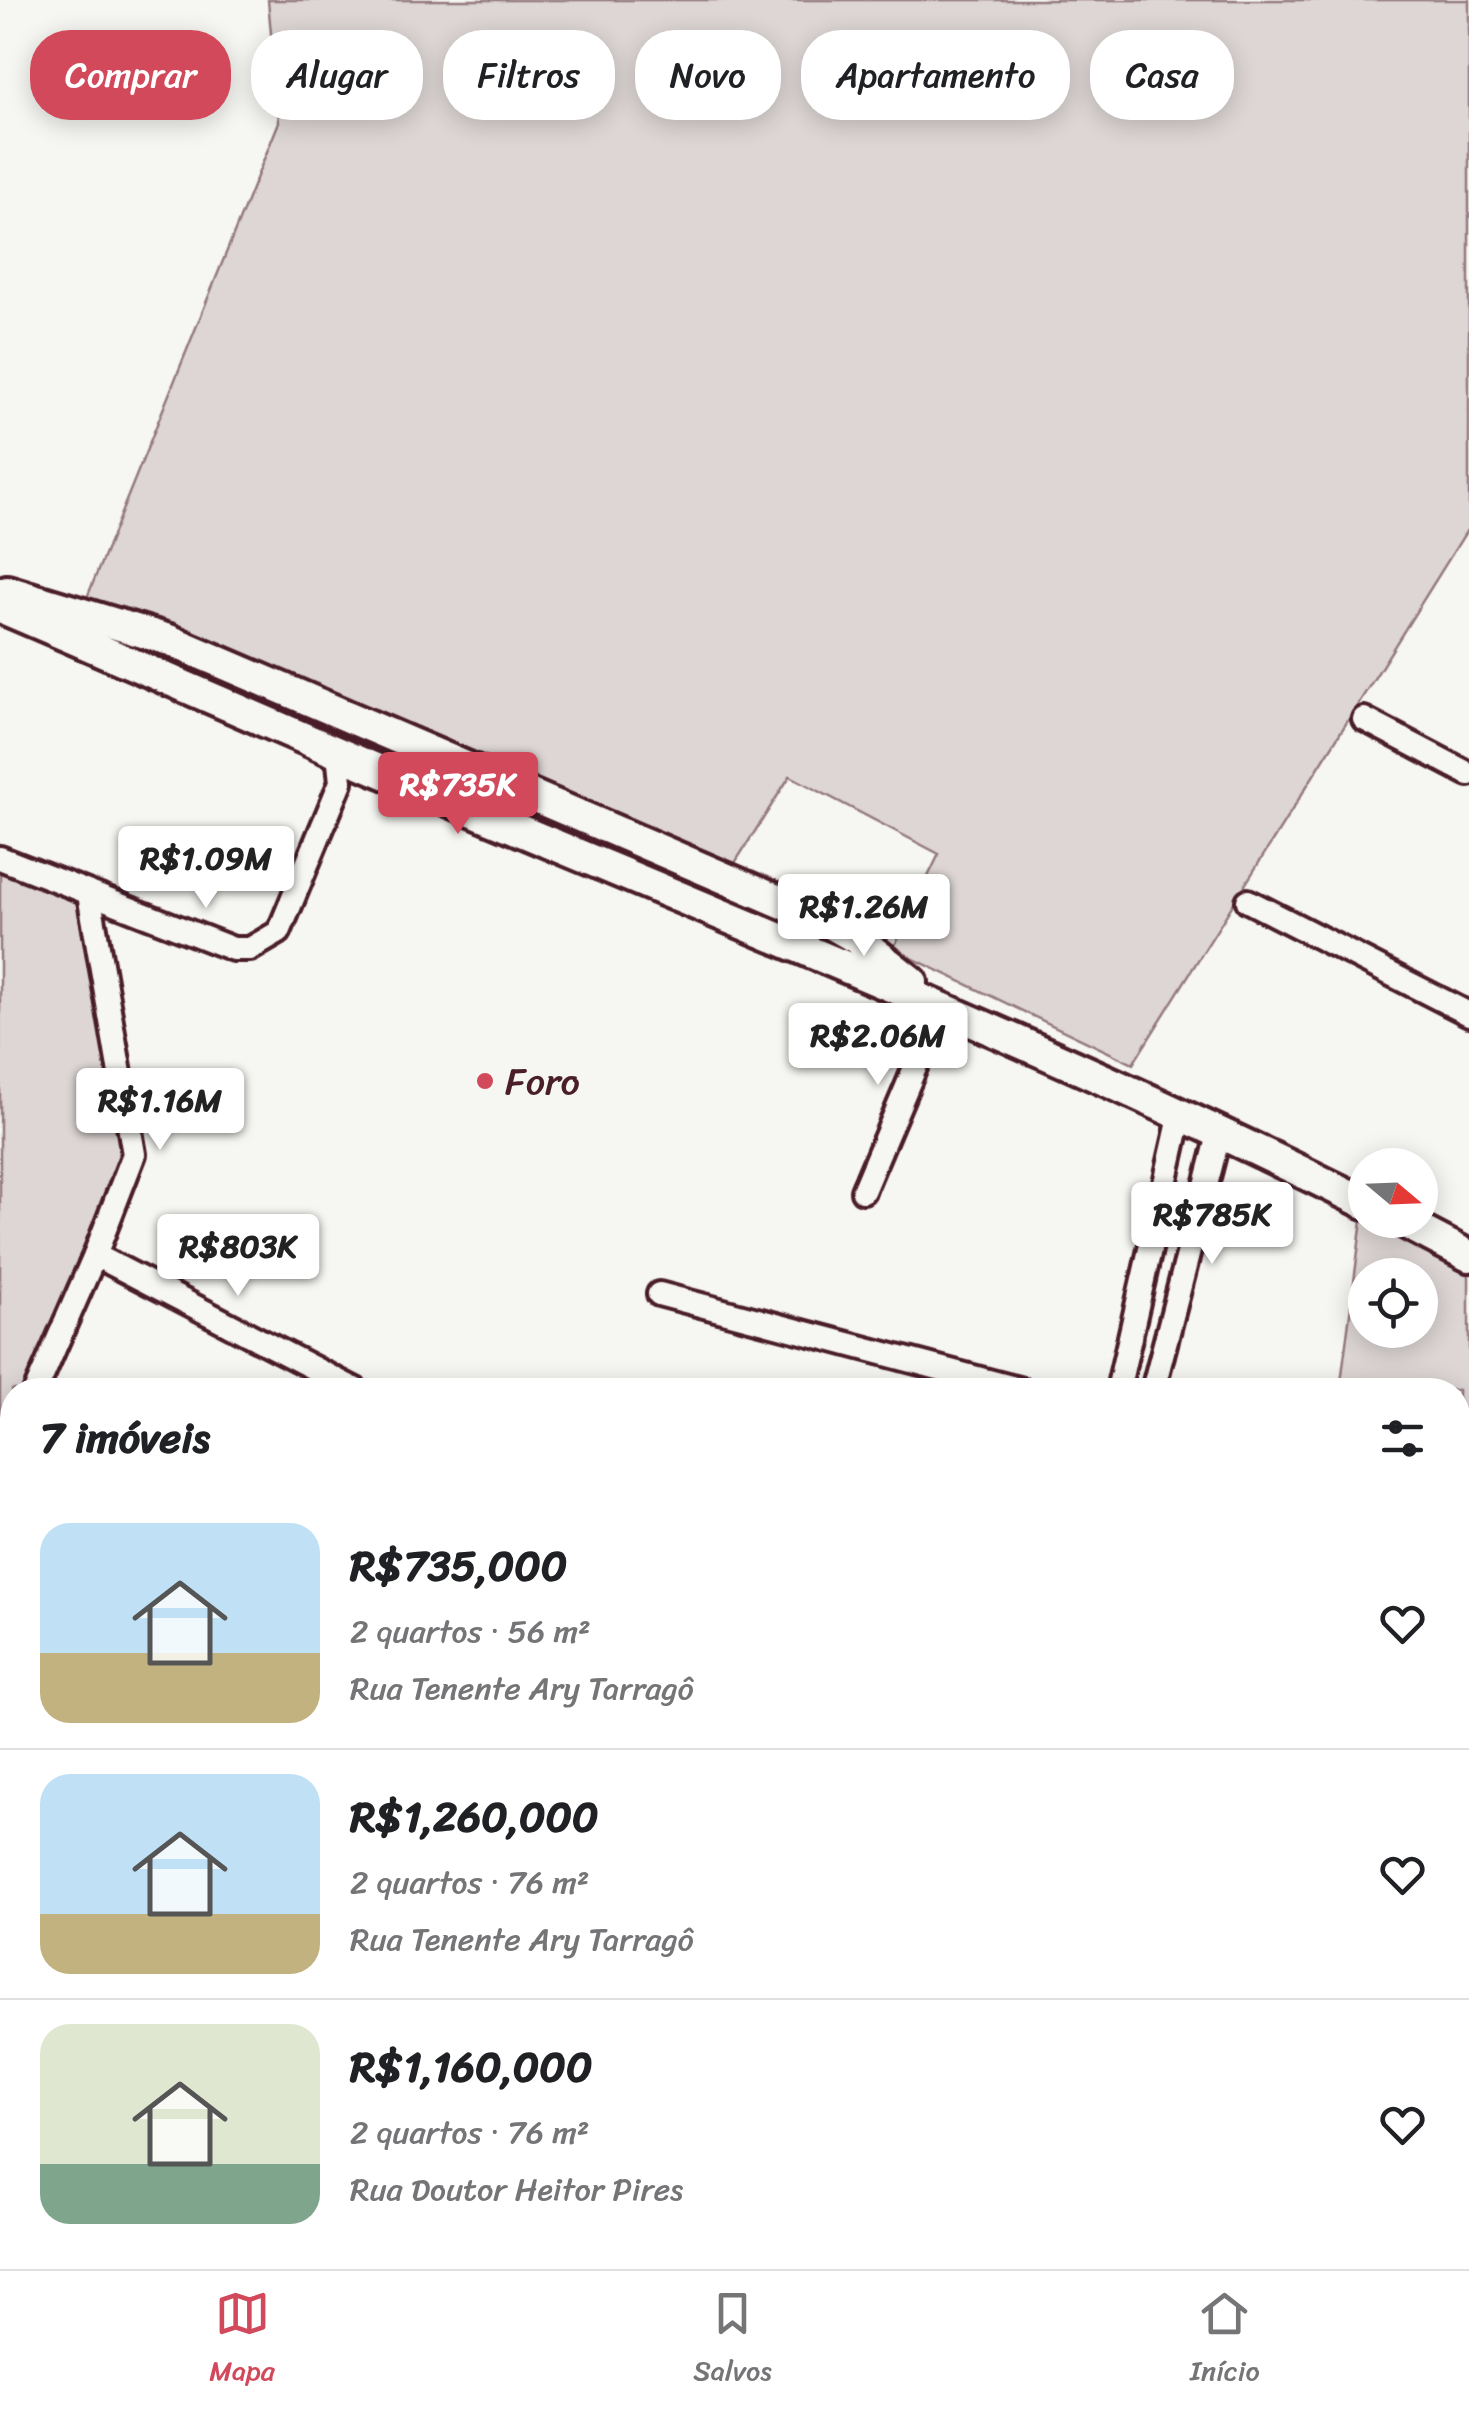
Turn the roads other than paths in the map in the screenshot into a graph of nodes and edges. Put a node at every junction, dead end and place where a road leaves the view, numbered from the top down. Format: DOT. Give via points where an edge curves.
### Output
graph roads {
  1 [pos="0,588"];
  2 [pos="0,607"];
  3 [pos="1364,720"];
  4 [pos="366,724"];
  5 [pos="348,767"];
  6 [pos="1469,774"];
  7 [pos="0,858"];
  8 [pos="88,894"];
  9 [pos="1248,901"];
  10 [pos="835,926"];
  11 [pos="822,956"];
  12 [pos="941,1006"];
  13 [pos="1469,1014"];
  14 [pos="1181,1113"];
  15 [pos="1220,1130"];
  16 [pos="864,1191"];
  17 [pos="1348,1194"];
  18 [pos="1434,1238"];
  19 [pos="95,1255"];
  20 [pos="1469,1256"];
  21 [pos="659,1294"];
  22 [pos="41,1378"];
  23 [pos="333,1378"];
  24 [pos="977,1378"];
  25 [pos="1121,1378"];
  26 [pos="1156,1378"];
  1 -- 4 [label="main road" via="169,640"];
  2 -- 5 [label="main road"];
  3 -- 6 [label="street"];
  4 -- 5 [label="main road"];
  4 -- 10 [label="main road"];
  5 -- 8 [label="street" via="279,932 265,943 233,949"];
  5 -- 11 [label="main road"];
  7 -- 8 [label="street"];
  8 -- 19 [label="street" via="134,1154"];
  9 -- 13 [label="street"];
  10 -- 11 [label="main road" via="840,941"];
  10 -- 12 [label="main road"];
  11 -- 12 [label="main road"];
  12 -- 14 [label="main road"];
  12 -- 16 [label="street"];
  14 -- 15 [label="main road"];
  14 -- 25 [label="street"];
  15 -- 17 [label="main road"];
  15 -- 26 [label="street"];
  18 -- 20 [label="main road"];
  19 -- 22 [label="street"];
  19 -- 23 [label="street"];
  21 -- 24 [label="street"];
}
